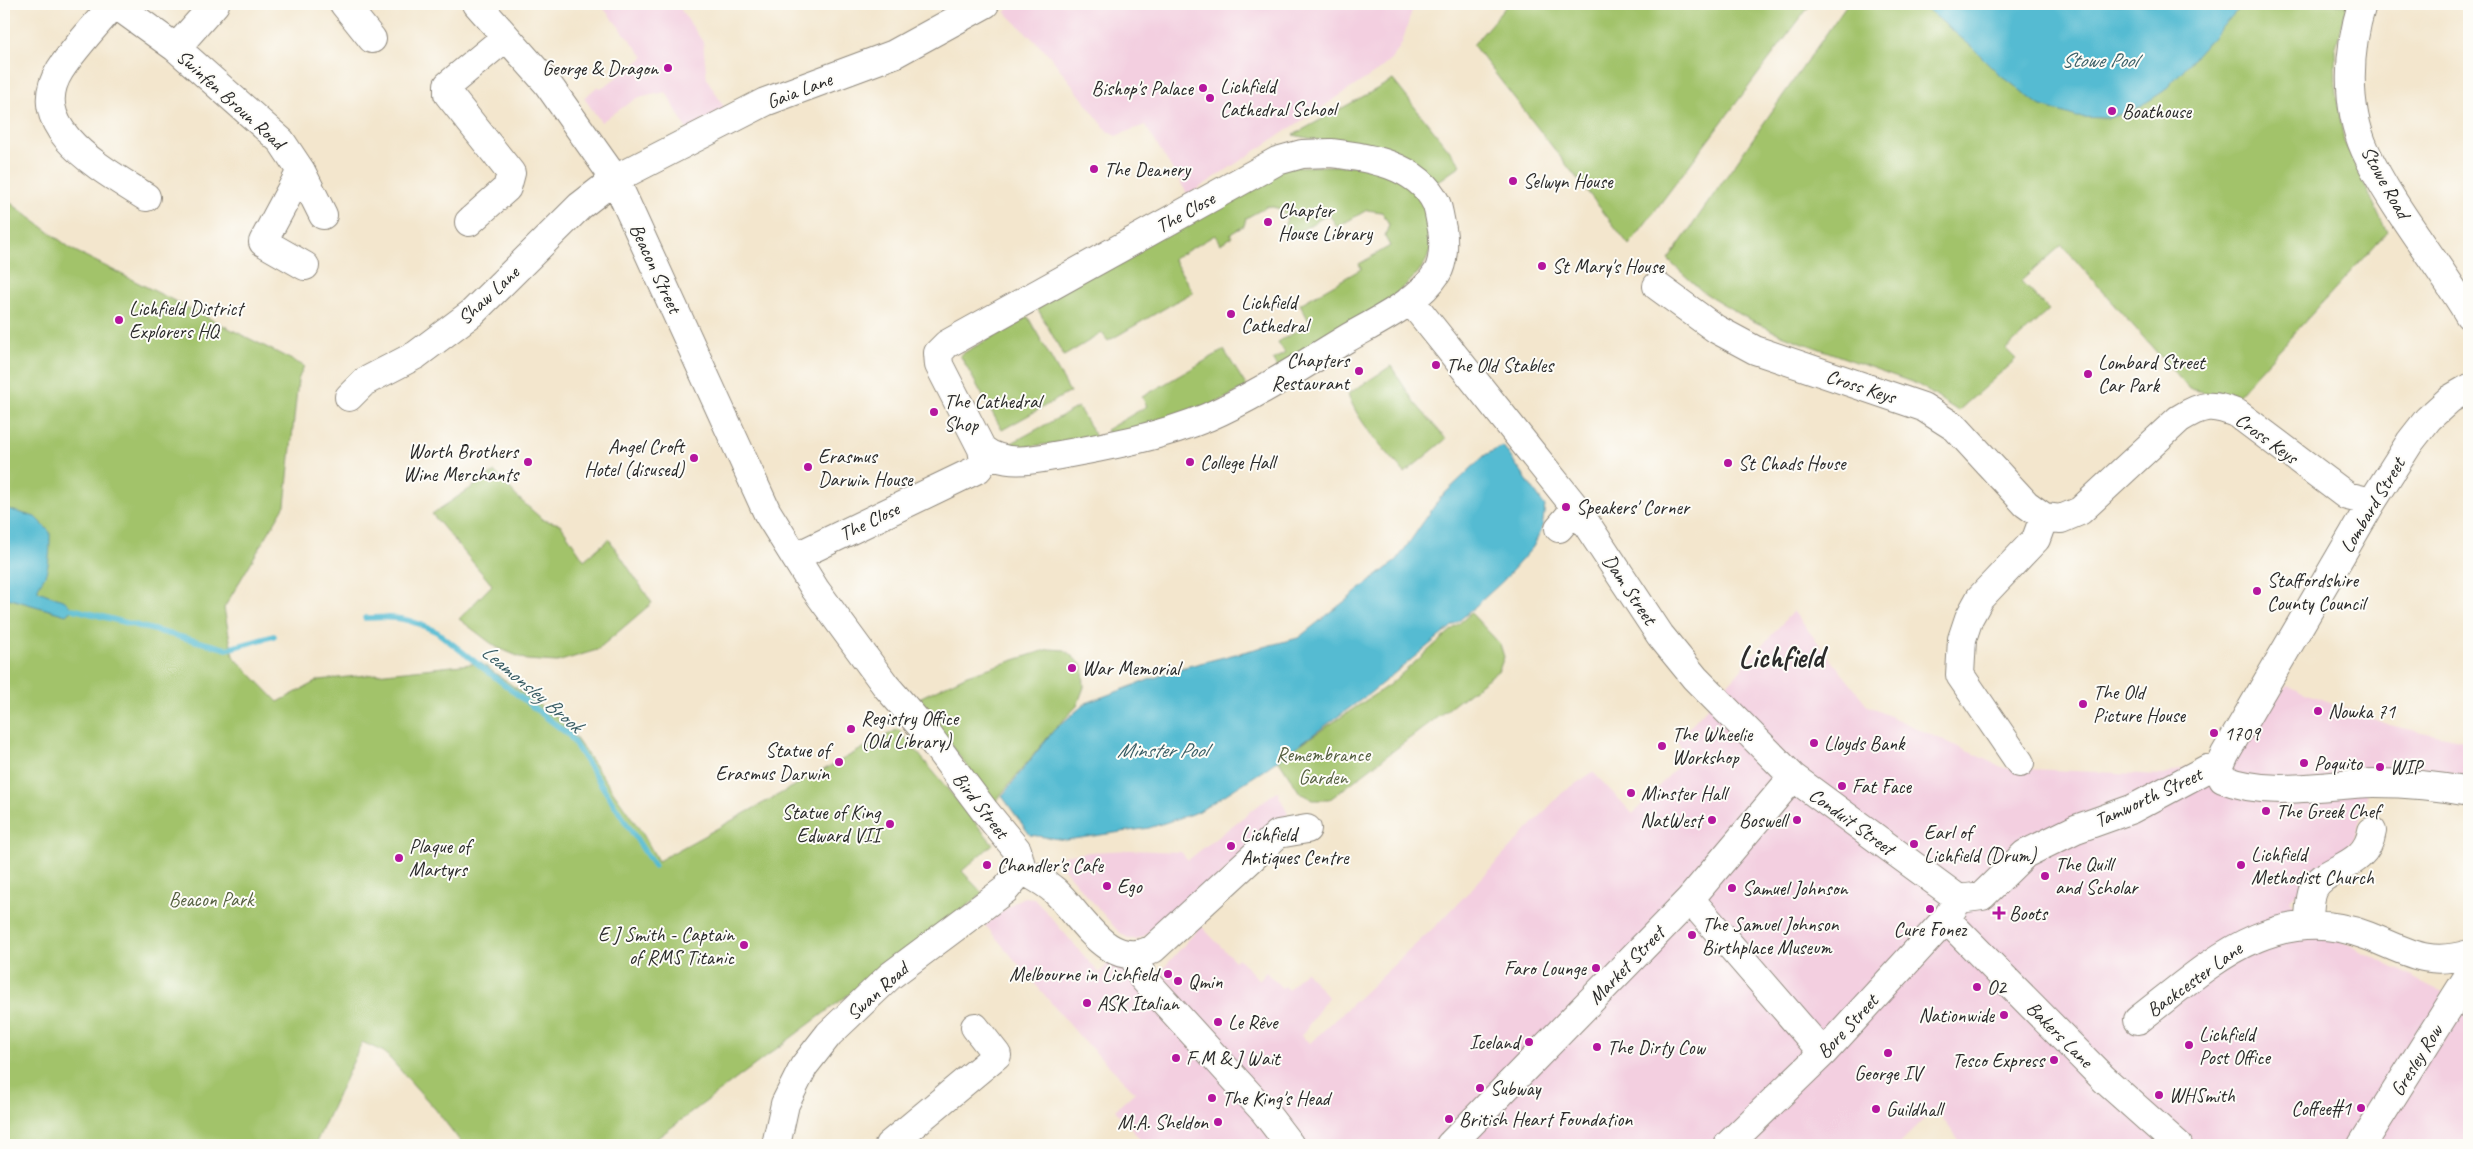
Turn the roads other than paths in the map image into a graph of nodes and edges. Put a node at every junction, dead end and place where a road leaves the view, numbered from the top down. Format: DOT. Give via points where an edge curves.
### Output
graph roads {
  1 [pos="114,4"];
  2 [pos="215,4"];
  3 [pos="344,4"];
  4 [pos="477,4"];
  5 [pos="984,4"];
  6 [pos="2362,4"];
  7 [pos="506,37"];
  8 [pos="372,39"];
  9 [pos="176,48"];
  10 [pos="301,171"];
  11 [pos="615,179"];
  12 [pos="146,197"];
  13 [pos="323,215"];
  14 [pos="469,222"];
  15 [pos="305,266"];
  16 [pos="1657,286"];
  17 [pos="1410,300"];
  18 [pos="2469,315"];
  19 [pos="2469,388"];
  20 [pos="349,397"];
  21 [pos="982,449"];
  22 [pos="2372,502"];
  23 [pos="2044,517"];
  24 [pos="796,556"];
  25 [pos="2020,763"];
  26 [pos="2220,768"];
  27 [pos="1793,777"];
  28 [pos="2469,792"];
  29 [pos="1307,829"];
  30 [pos="2372,831"];
  31 [pos="1022,870"];
  32 [pos="1690,899"];
  33 [pos="1953,909"];
  34 [pos="2308,925"];
  35 [pos="2469,954"];
  36 [pos="1133,955"];
  37 [pos="2469,975"];
  38 [pos="2138,1020"];
  39 [pos="975,1026"];
  40 [pos="1823,1053"];
  41 [pos="776,1145"];
  42 [pos="889,1145"];
  43 [pos="1290,1145"];
  44 [pos="1450,1145"];
  45 [pos="1728,1145"];
  46 [pos="2178,1145"];
  47 [pos="2362,1145"];
  1 -- 9 [label="street, Swinfen Broun Road"];
  1 -- 12 [label="street" via="60,71 52,90 51,107 57,126 71,144"];
  2 -- 9 [label="street"];
  3 -- 8 [label="street"];
  4 -- 7 [label="street, Beacon Street"];
  5 -- 11 [label="street, Gaia Lane" via="894,54 765,102"];
  6 -- 18 [label="street, Stowe Road" via="2356,24 2350,84 2365,149 2386,188"];
  7 -- 11 [label="street, Beacon Street" via="547,82"];
  7 -- 14 [label="street" via="448,85 448,94 511,173 507,188"];
  9 -- 10 [label="street, Swinfen Broun Road" via="281,141"];
  10 -- 13 [label="street, Swinfen Broun Road"];
  10 -- 15 [label="street" via="263,242"];
  11 -- 20 [label="street, Shaw Lane" via="580,206 472,314 416,355 364,382"];
  11 -- 24 [label="street, Beacon Street" via="768,512"];
  16 -- 23 [label="street, Cross Keys" via="1716,329 1755,350 1923,407 1956,428 2026,504"];
  17 -- 21 [label="street, The Close" via="1270,384 1209,416 1172,430 1108,446 1024,461 993,458"];
  17 -- 21 [label="street, The Close" via="1438,272 1444,240 1436,202 1420,183 1397,166 1363,156 1302,154 1277,161 956,339 938,353 939,365"];
  17 -- 27 [label="street, Dam Street" via="1481,390 1568,518 1695,678"];
  19 -- 22 [label="street, Lombard Street" via="2450,399 2428,419"];
  21 -- 24 [label="street, The Close" via="984,460 978,469"];
  22 -- 23 [label="street, Cross Keys" via="2347,496 2238,414 2218,406 2194,409 2179,419 2080,511 2061,519"];
  22 -- 26 [label="street, Lombard Street" via="2225,754"];
  23 -- 25 [label="street" via="2036,539 1976,604 1962,639 1959,660 1960,675"];
  24 -- 31 [label="street, Bird Street" via="814,588 886,686 922,727 1017,850"];
  26 -- 28 [label="street, Tamworth Street" via="2223,779 2252,788 2375,783 2447,787"];
  26 -- 33 [label="street, Tamworth Street" via="2207,769 2132,809 2076,829 2025,854 1982,896"];
  27 -- 32 [label="street, Market Street"];
  27 -- 33 [label="street, Conduit Street"];
  29 -- 36 [label="street" via="1278,834 1153,949"];
  30 -- 34 [label="street" via="2370,843 2359,857 2318,883 2313,890"];
  31 -- 36 [label="street" via="1055,891 1096,939 1114,950"];
  31 -- 41 [label="street, Swan Road" via="1005,890 890,976 829,1034 804,1066 785,1104"];
  32 -- 40 [label="street"];
  32 -- 44 [label="street, Market Street"];
  33 -- 40 [label="street, Bore Street"];
  33 -- 46 [label="street, Bakers Lane" via="2104,1079"];
  34 -- 35 [label="street, Backcester Lane" via="2356,932 2430,960 2447,960"];
  34 -- 38 [label="street, Backcester Lane" via="2268,932 2250,939 2227,952"];
  36 -- 43 [label="street" via="1143,978 1264,1111"];
  37 -- 47 [label="street, Gresley Row"];
  39 -- 42 [label="street" via="997,1055"];
  40 -- 45 [label="street, Bore Street"];
}
